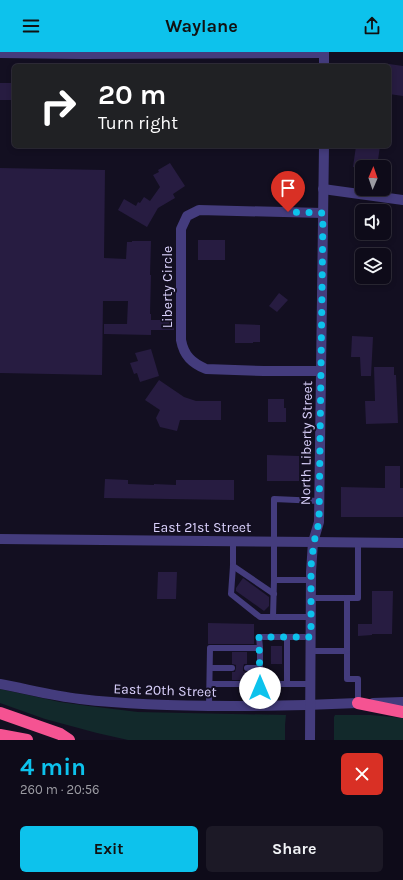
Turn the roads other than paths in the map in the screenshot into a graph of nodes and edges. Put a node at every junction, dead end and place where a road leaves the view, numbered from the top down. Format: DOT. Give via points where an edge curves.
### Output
graph roads {
  1 [pos="0,53"];
  2 [pos="324,53"];
  3 [pos="324,64"];
  4 [pos="324,148"];
  5 [pos="323,189"];
  6 [pos="403,200"];
  7 [pos="323,213"];
  8 [pos="322,371"];
  9 [pos="319,501"];
  10 [pos="0,539"];
  11 [pos="233,541"];
  12 [pos="274,542"];
  13 [pos="314,542"];
  14 [pos="358,543"];
  15 [pos="403,544"];
  16 [pos="233,566"];
  17 [pos="274,580"];
  18 [pos="311,580"];
  19 [pos="274,594"];
  20 [pos="311,598"];
  21 [pos="347,598"];
  22 [pos="274,617"];
  23 [pos="311,617"];
  24 [pos="287,637"];
  25 [pos="311,637"];
  26 [pos="260,648"];
  27 [pos="311,650"];
  28 [pos="347,651"];
  29 [pos="210,668"];
  30 [pos="232,668"];
  31 [pos="248,668"];
  32 [pos="260,668"];
  33 [pos="0,684"];
  34 [pos="210,684"];
  35 [pos="260,684"];
  36 [pos="287,684"];
  37 [pos="310,684"];
  38 [pos="403,702"];
  39 [pos="358,703"];
  40 [pos="209,706"];
  41 [pos="260,706"];
  42 [pos="310,706"];
  43 [pos="403,712"];
  44 [pos="0,713"];
  45 [pos="0,735"];
  46 [pos="27,740"];
  47 [pos="69,740"];
  48 [pos="310,740"];
  1 -- 2 [label="street"];
  2 -- 3 [label="street"];
  4 -- 5 [label="street, North Liberty Street"];
  5 -- 6 [label="street"];
  5 -- 7 [label="street, North Liberty Street"];
  7 -- 8 [label="street, North Liberty Street"];
  7 -- 8 [label="street, Liberty Circle" via="199,210 187,216 181,229 181,340 182,348 190,361 206,369"];
  8 -- 9 [label="street, North Liberty Street"];
  9 -- 12 [label="lane" via="274,499"];
  9 -- 13 [label="street, North Liberty Street" via="319,522"];
  10 -- 11 [label="street, East 21st Street"];
  11 -- 12 [label="street, East 21st Street"];
  11 -- 16 [label="lane"];
  12 -- 13 [label="street, East 21st Street"];
  12 -- 17 [label="lane"];
  13 -- 14 [label="street, East 21st Street"];
  13 -- 18 [label="street, North Liberty Street"];
  14 -- 15 [label="street, East 21st Street"];
  14 -- 21 [label="lane" via="358,598"];
  16 -- 19 [label="lane" via="260,587"];
  16 -- 22 [label="lane" via="231,594 247,603 260,617"];
  17 -- 18 [label="lane"];
  17 -- 19 [label="lane"];
  18 -- 20 [label="street, North Liberty Street"];
  19 -- 22 [label="lane"];
  20 -- 21 [label="lane"];
  20 -- 23 [label="street, North Liberty Street"];
  21 -- 28 [label="lane"];
  22 -- 23 [label="lane"];
  23 -- 25 [label="street, North Liberty Street"];
  24 -- 25 [label="lane"];
  24 -- 26 [label="lane" via="259,637"];
  24 -- 36 [label="lane"];
  25 -- 27 [label="street, North Liberty Street"];
  26 -- 29 [label="lane" via="210,648"];
  26 -- 32 [label="lane"];
  27 -- 28 [label="lane"];
  27 -- 37 [label="street, North Liberty Street"];
  28 -- 39 [label="lane" via="347,679 358,679"];
  29 -- 30 [label="lane"];
  29 -- 34 [label="lane"];
  31 -- 32 [label="lane"];
  32 -- 35 [label="lane"];
  33 -- 40 [label="street, East 20th Street" via="96,701"];
  34 -- 35 [label="lane"];
  34 -- 40 [label="lane"];
  35 -- 36 [label="lane"];
  35 -- 41 [label="lane"];
  36 -- 37 [label="lane"];
  37 -- 42 [label="street, North Liberty Street"];
  38 -- 39 [label="street, East 20th Street"];
  39 -- 42 [label="street, East 20th Street"];
  39 -- 43 [label="highway"];
  40 -- 41 [label="street, East 20th Street"];
  41 -- 42 [label="street, East 20th Street"];
  42 -- 48 [label="street, North Liberty Street"];
  44 -- 47 [label="highway" via="60,734"];
  45 -- 46 [label="highway"];
}
